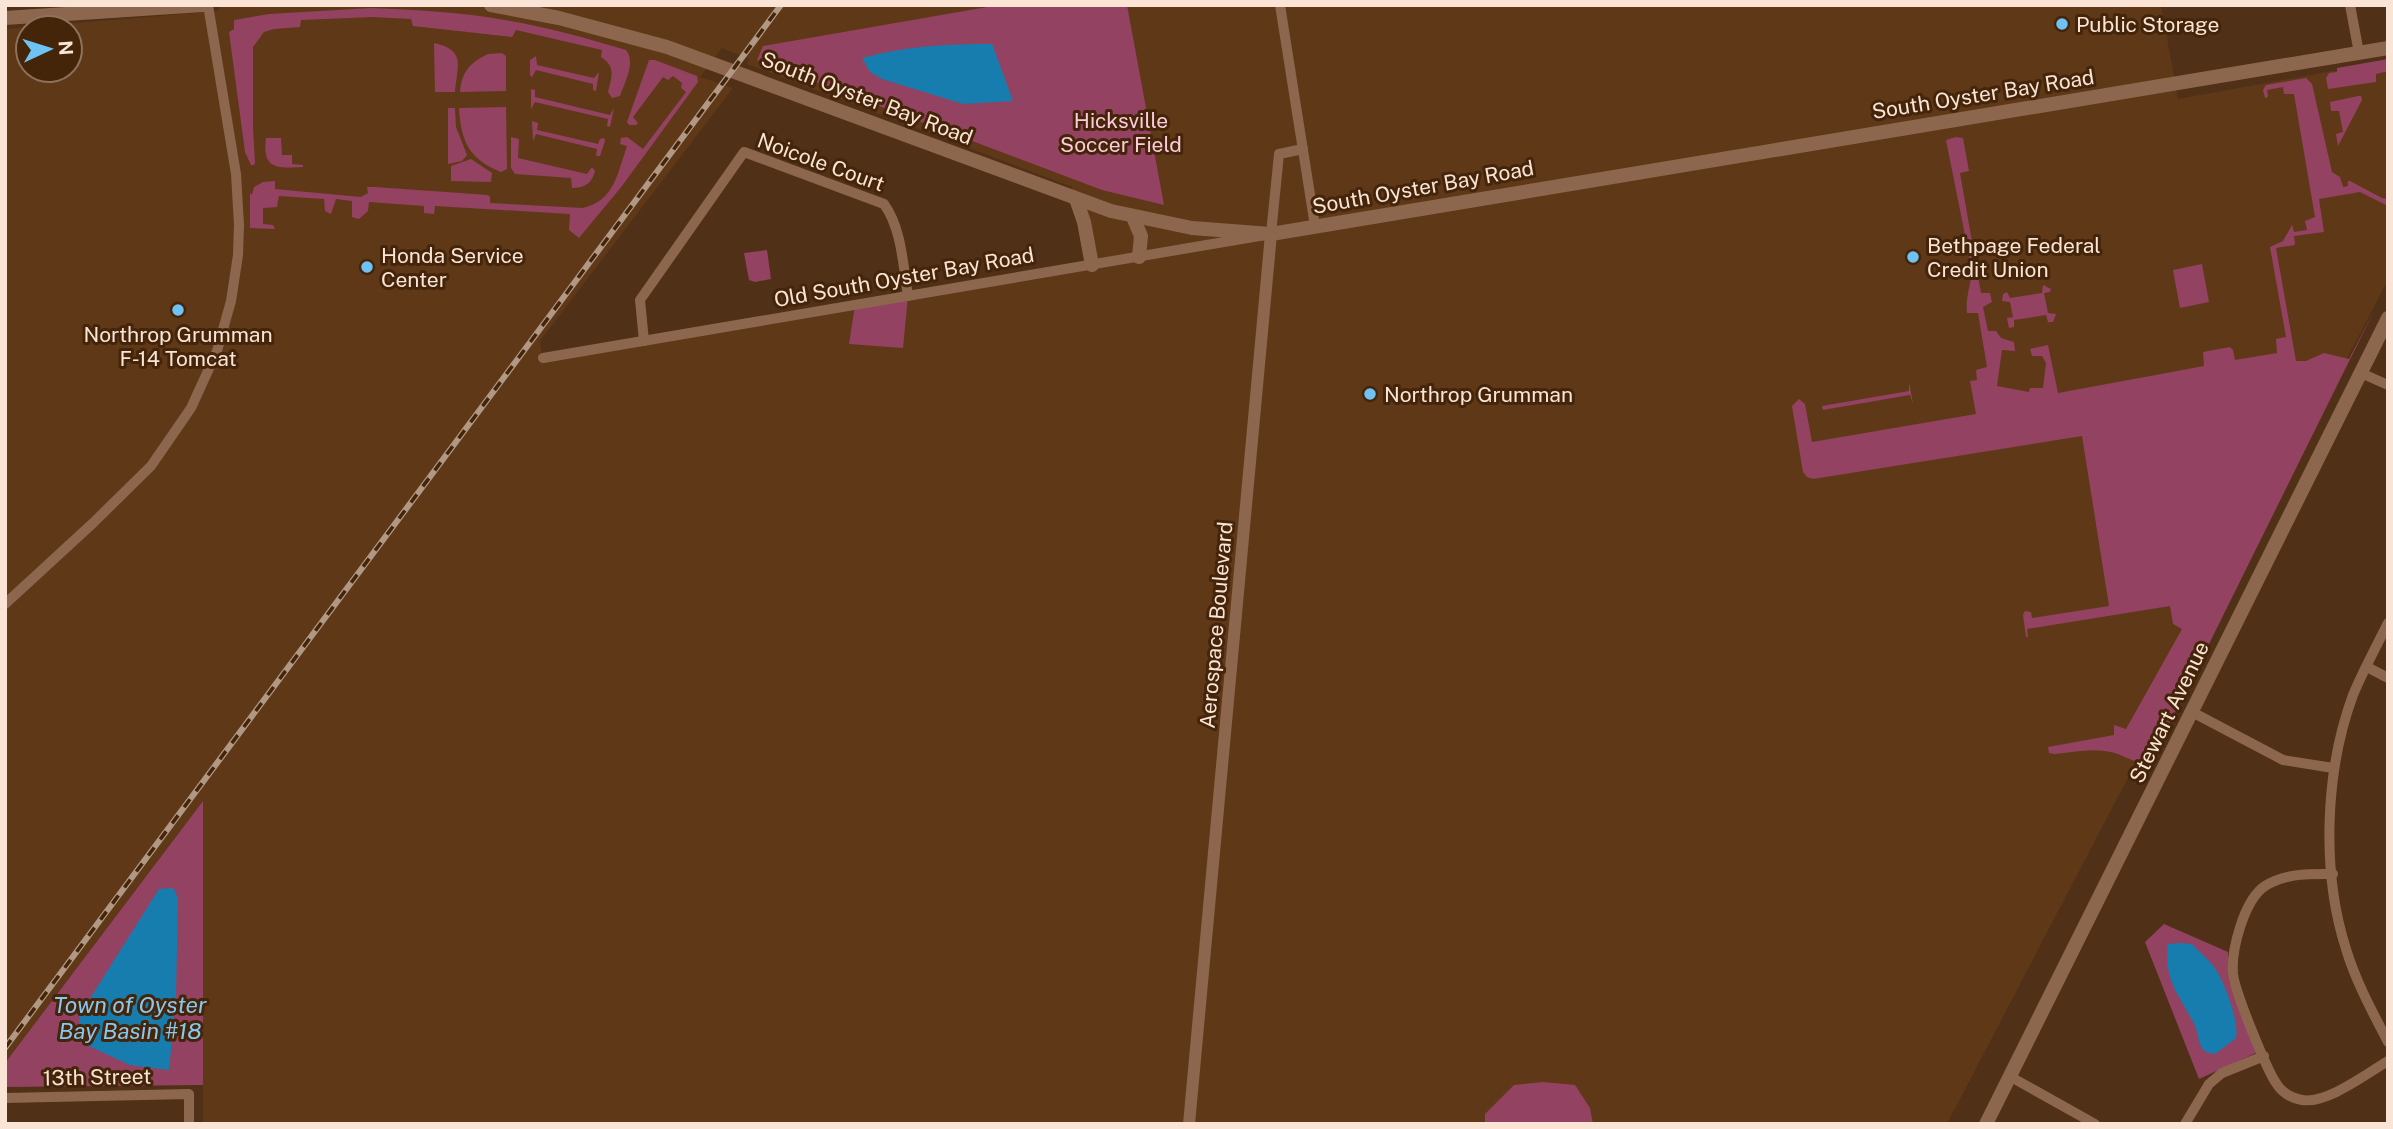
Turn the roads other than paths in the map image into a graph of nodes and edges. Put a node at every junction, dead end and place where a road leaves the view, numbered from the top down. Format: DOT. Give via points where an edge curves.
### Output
graph roads {
  1 [pos="202,5"];
  2 [pos="208,5"];
  3 [pos="491,5"];
  4 [pos="1280,5"];
  5 [pos="2350,5"];
  6 [pos="5,18"];
  7 [pos="2388,48"];
  8 [pos="2358,53"];
  9 [pos="1303,149"];
  10 [pos="1076,199"];
  11 [pos="1133,217"];
  12 [pos="1315,226"];
  13 [pos="1271,234"];
  14 [pos="1139,257"];
  15 [pos="1092,265"];
  16 [pos="908,296"];
  17 [pos="2388,318"];
  18 [pos="644,341"];
  19 [pos="543,358"];
  20 [pos="2361,373"];
  21 [pos="2388,385"];
  22 [pos="5,604"];
  23 [pos="2388,623"];
  24 [pos="2367,667"];
  25 [pos="2388,678"];
  26 [pos="2192,712"];
  27 [pos="2333,768"];
  28 [pos="2333,873"];
  29 [pos="2388,1042"];
  30 [pos="2264,1056"];
  31 [pos="2388,1060"];
  32 [pos="2011,1077"];
  33 [pos="5,1098"];
  34 [pos="189,1124"];
  35 [pos="1189,1124"];
  36 [pos="1986,1124"];
  37 [pos="2095,1124"];
  38 [pos="2186,1124"];
  1 -- 6 [label="main road"];
  2 -- 22 [label="street" via="236,174 239,225 231,301 217,351 191,408 151,466"];
  3 -- 10 [label="main road, South Oyster Bay Road" via="570,20 667,47"];
  4 -- 9 [label="street"];
  5 -- 8 [label="street"];
  7 -- 8 [label="main road, South Oyster Bay Road"];
  8 -- 12 [label="main road, South Oyster Bay Road"];
  9 -- 12 [label="street"];
  9 -- 13 [label="street, Aerospace Boulevard" via="1279,154"];
  10 -- 11 [label="main road, South Oyster Bay Road"];
  10 -- 15 [label="main road"];
  11 -- 13 [label="main road, South Oyster Bay Road" via="1192,228"];
  11 -- 14 [label="main road" via="1141,236"];
  12 -- 13 [label="main road, South Oyster Bay Road"];
  13 -- 14 [label="street, Old South Oyster Bay Road"];
  13 -- 35 [label="street, Aerospace Boulevard"];
  14 -- 15 [label="street, Old South Oyster Bay Road"];
  15 -- 16 [label="street, Old South Oyster Bay Road"];
  16 -- 18 [label="street, Old South Oyster Bay Road"];
  16 -- 18 [label="street, Noicole Court" via="893,216 884,204 744,152 640,300"];
  17 -- 20 [label="main road, Stewart Avenue"];
  18 -- 19 [label="street, Old South Oyster Bay Road"];
  20 -- 21 [label="street"];
  20 -- 26 [label="main road, Stewart Avenue"];
  23 -- 24 [label="street"];
  24 -- 25 [label="street"];
  24 -- 27 [label="street" via="2354,694"];
  26 -- 27 [label="street" via="2283,760"];
  26 -- 32 [label="main road, Stewart Avenue"];
  27 -- 28 [label="street"];
  28 -- 29 [label="street" via="2346,950 2358,985"];
  28 -- 30 [label="street" via="2278,879 2263,888 2236,939 2233,976"];
  30 -- 31 [label="street" via="2286,1095 2313,1101"];
  30 -- 38 [label="street" via="2222,1073 2209,1084"];
  32 -- 36 [label="main road, Stewart Avenue"];
  32 -- 37 [label="street"];
  33 -- 34 [label="street, 13th Street" via="189,1094"];
}
